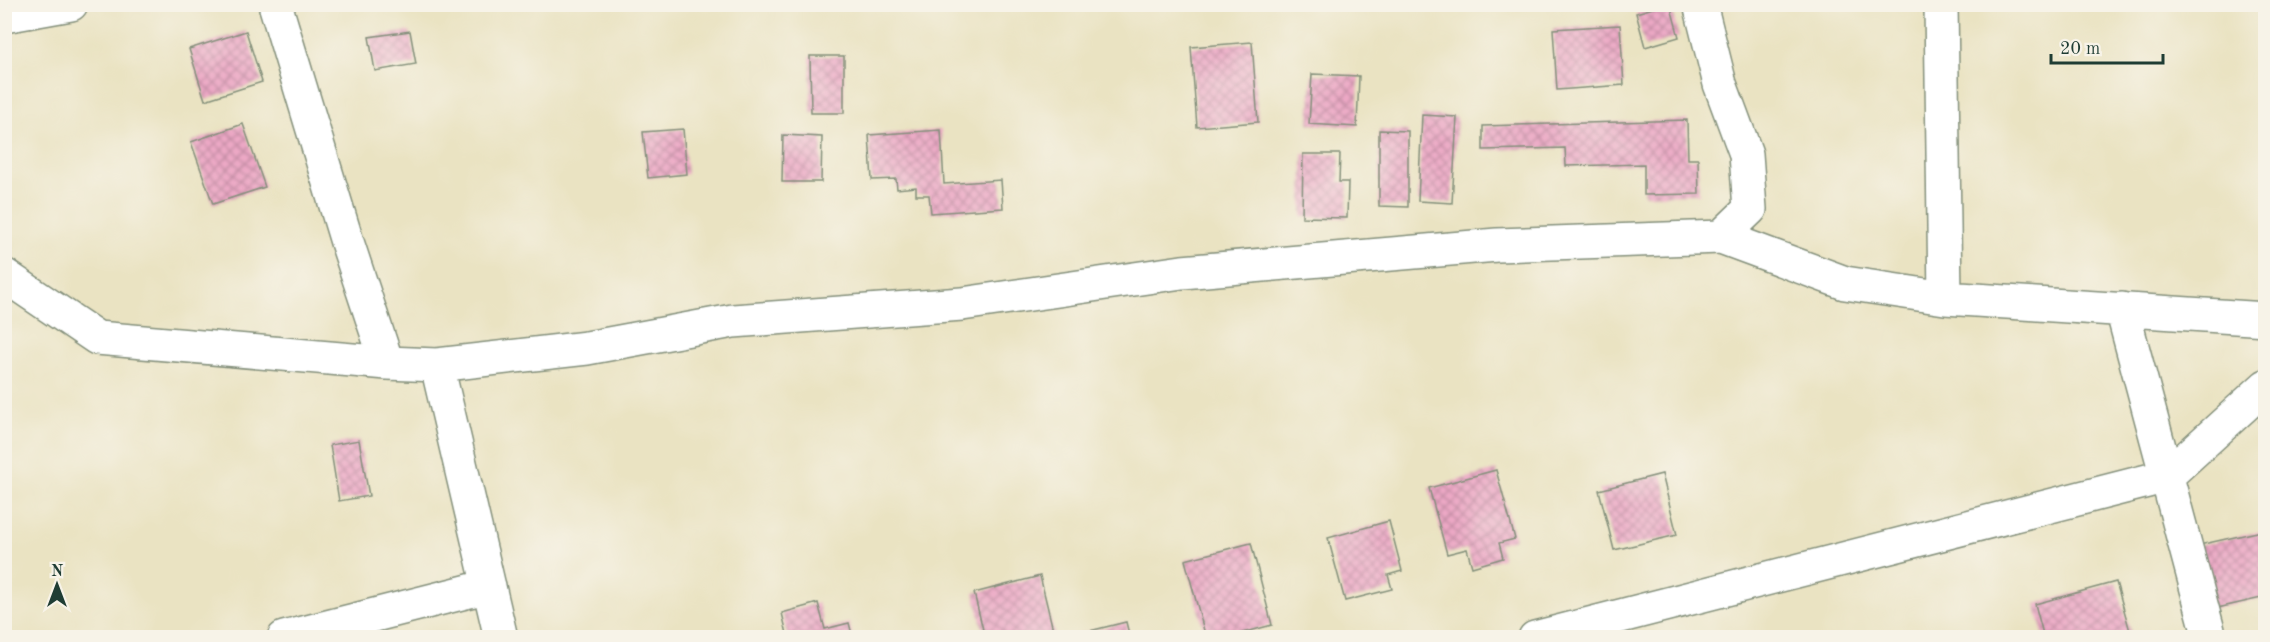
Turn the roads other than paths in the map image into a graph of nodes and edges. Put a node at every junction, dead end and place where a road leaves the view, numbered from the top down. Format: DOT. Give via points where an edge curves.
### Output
graph roads {
  1 [pos="71,4"];
  2 [pos="275,4"];
  3 [pos="1700,4"];
  4 [pos="1941,4"];
  5 [pos="4,16"];
  6 [pos="1721,237"];
  7 [pos="4,274"];
  8 [pos="1945,298"];
  9 [pos="2122,309"];
  10 [pos="2265,319"];
  11 [pos="387,363"];
  12 [pos="437,365"];
  13 [pos="2265,386"];
  14 [pos="2167,476"];
  15 [pos="489,586"];
  16 [pos="284,638"];
  17 [pos="501,638"];
  18 [pos="1535,638"];
  19 [pos="2210,638"];
  1 -- 5 [label="street"];
  2 -- 11 [label="street"];
  3 -- 6 [label="street" via="1719,84 1746,154 1750,209"];
  4 -- 8 [label="street"];
  6 -- 8 [label="street" via="1845,284"];
  6 -- 12 [label="street" via="1497,245 1182,272 963,304 733,321 587,348"];
  7 -- 11 [label="street" via="98,338"];
  8 -- 9 [label="street"];
  9 -- 10 [label="street"];
  9 -- 14 [label="street"];
  11 -- 12 [label="street"];
  12 -- 15 [label="street"];
  13 -- 14 [label="street"];
  14 -- 18 [label="street"];
  14 -- 19 [label="street"];
  15 -- 16 [label="street"];
  15 -- 17 [label="street"];
}
